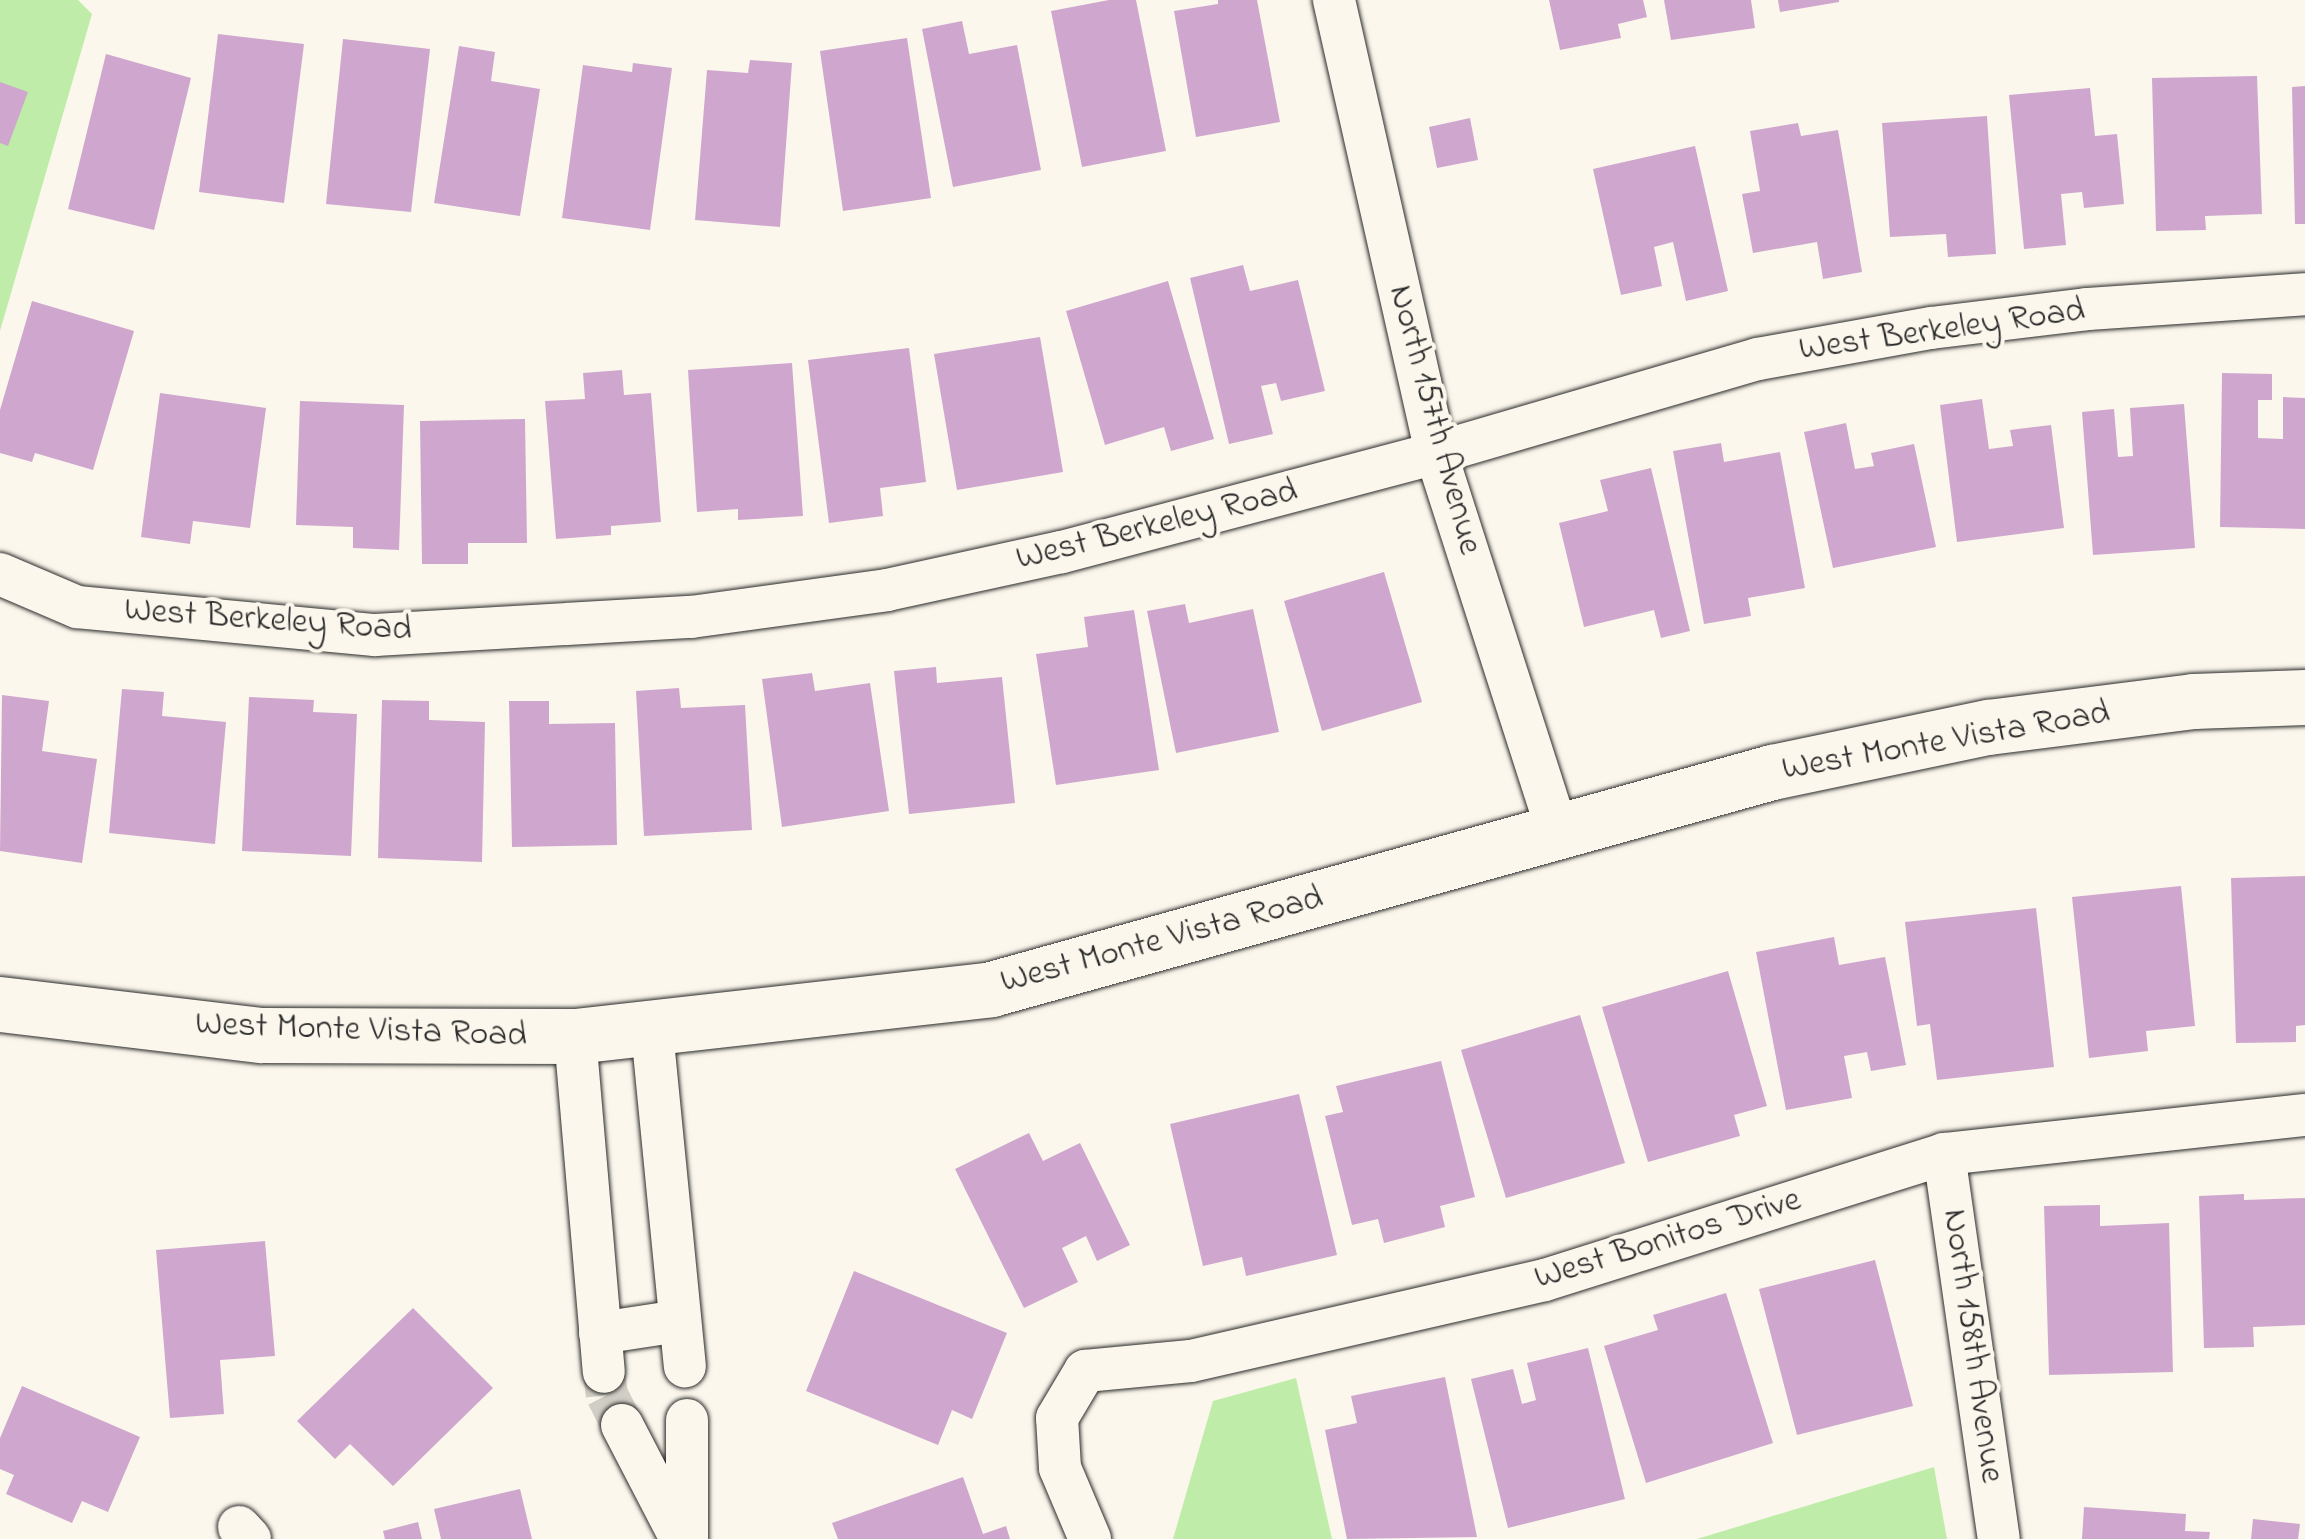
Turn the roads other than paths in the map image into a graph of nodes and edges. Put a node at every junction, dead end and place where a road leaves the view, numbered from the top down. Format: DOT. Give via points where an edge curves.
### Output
graph roads {
  1 [pos="1334,0"];
  2 [pos="2305,294"];
  3 [pos="1436,453"];
  4 [pos="0,574"];
  5 [pos="2305,697"];
  6 [pos="1558,833"];
  7 [pos="0,1004"];
  8 [pos="652,1031"];
  9 [pos="575,1036"];
  10 [pos="2305,1115"];
  11 [pos="1944,1154"];
  12 [pos="679,1321"];
  13 [pos="685,1366"];
  14 [pos="687,1420"];
  15 [pos="622,1424"];
  16 [pos="684,1539"];
  17 [pos="1090,1539"];
  18 [pos="1999,1539"];
  1 -- 3 [label="street, North 157th Avenue"];
  2 -- 3 [label="street, West Berkeley Road" via="2087,309 1758,358"];
  3 -- 4 [label="street, West Berkeley Road" via="1062,552 887,590 691,617 375,635 77,607"];
  3 -- 6 [label="street, North 157th Avenue"];
  5 -- 6 [label="street, West Monte Vista Road" via="2193,701 1988,727 1772,772"];
  6 -- 8 [label="street, West Monte Vista Road" via="991,989"];
  7 -- 9 [label="street, West Monte Vista Road" via="261,1035"];
  8 -- 9 [label="street, West Monte Vista Road"];
  8 -- 12 [label="street"];
  9 -- 12 [label="street" via="602,1352"];
  10 -- 11 [label="street, West Bonitos Drive"];
  11 -- 17 [label="street, West Bonitos Drive" via="1544,1280 1191,1361 1085,1372 1057,1418 1060,1468"];
  11 -- 18 [label="street, North 158th Avenue"];
  12 -- 13 [label="street"];
  14 -- 16 [label="street"];
  15 -- 16 [label="street"];
}
